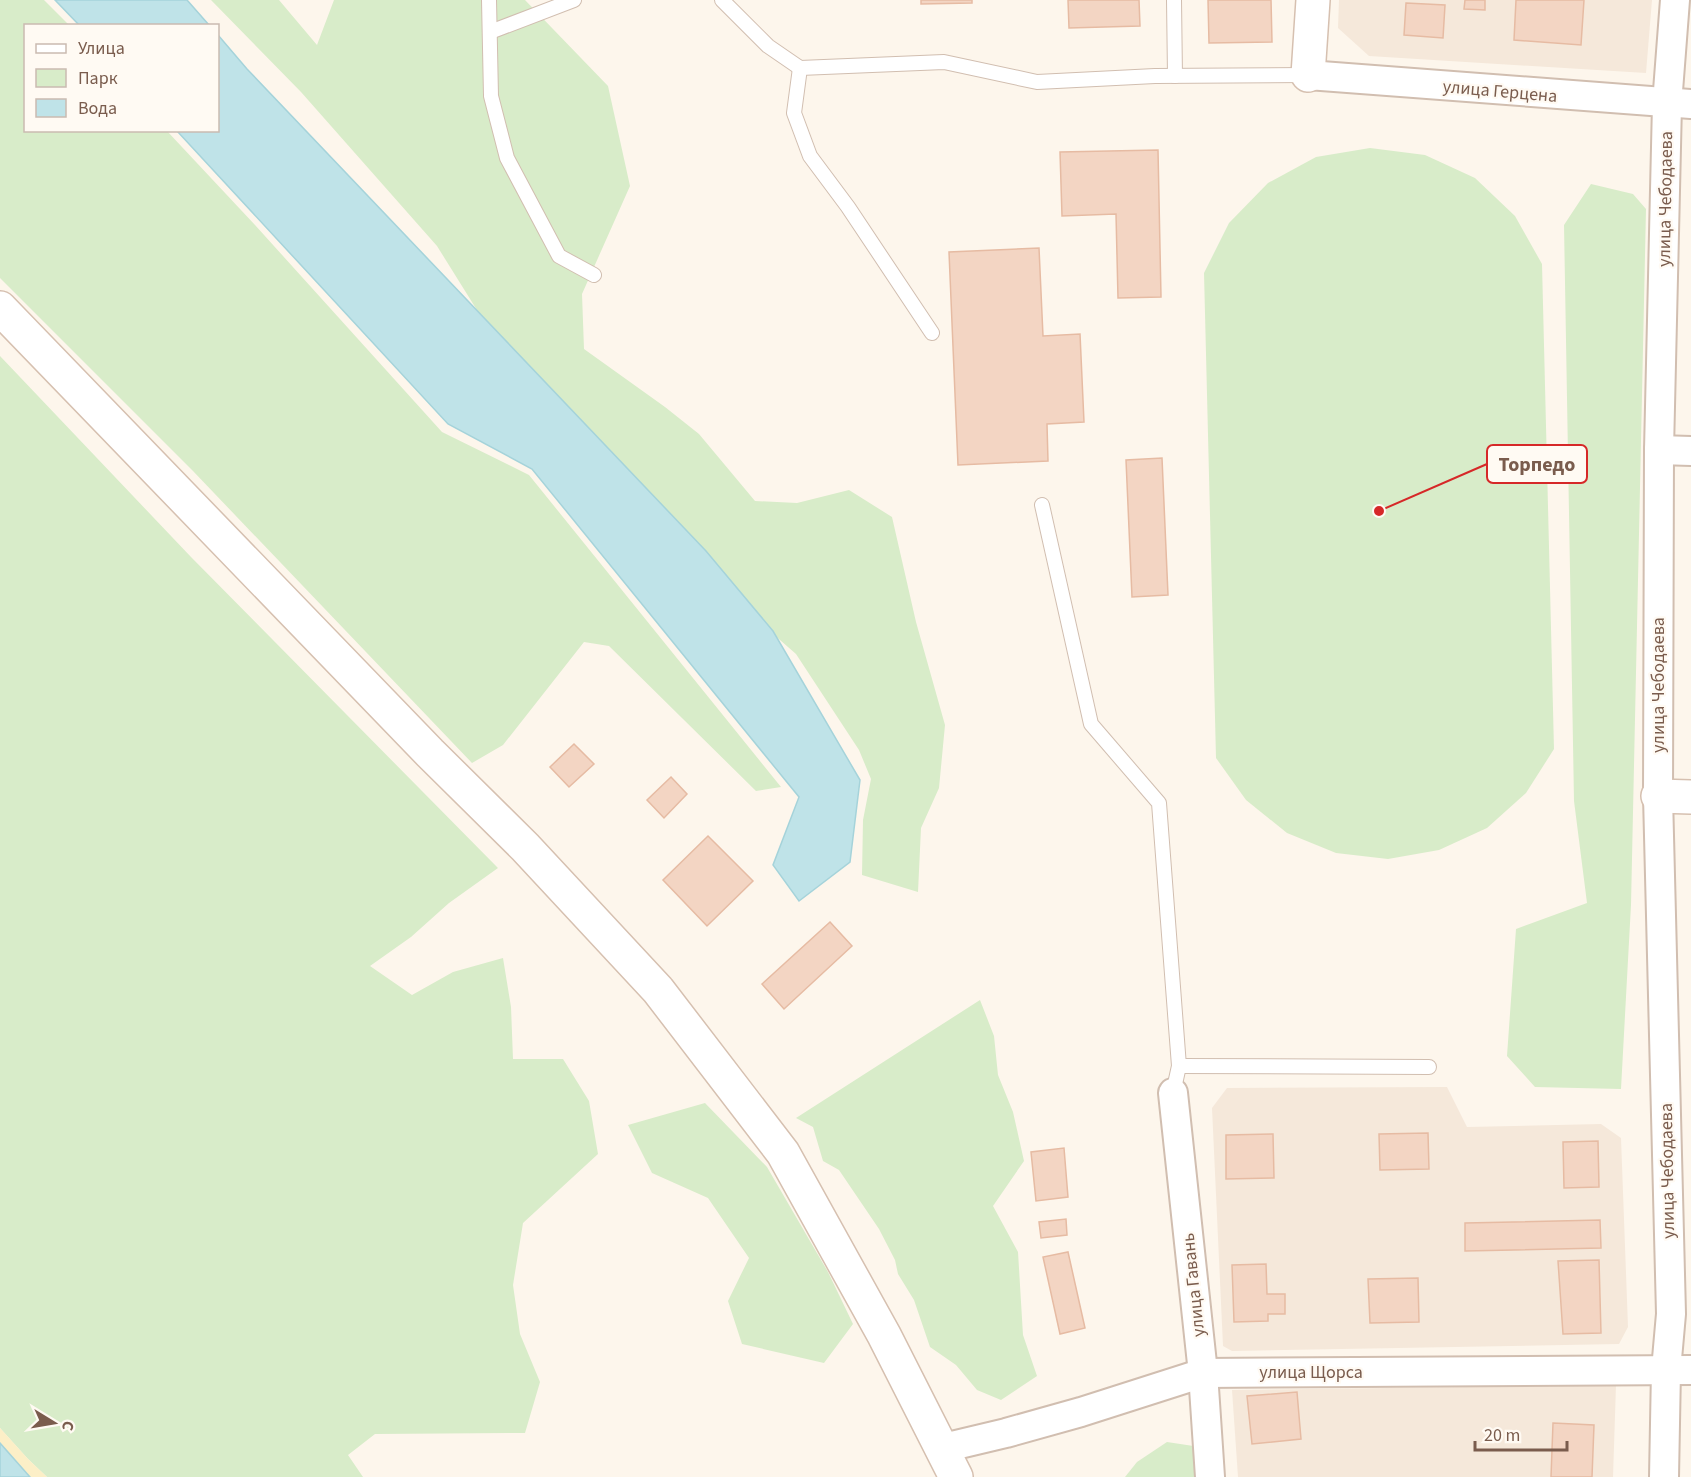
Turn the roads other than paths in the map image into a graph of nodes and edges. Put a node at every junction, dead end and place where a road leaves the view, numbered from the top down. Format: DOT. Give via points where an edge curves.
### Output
graph roads {
  1 [pos="489,0"];
  2 [pos="573,0"];
  3 [pos="722,0"];
  4 [pos="1174,0"];
  5 [pos="1313,0"];
  6 [pos="1675,0"];
  7 [pos="490,32"];
  8 [pos="800,68"];
  9 [pos="1308,75"];
  10 [pos="1175,76"];
  11 [pos="1679,104"];
  12 [pos="594,275"];
  13 [pos="0,308"];
  14 [pos="932,333"];
  15 [pos="1659,450"];
  16 [pos="1691,451"];
  17 [pos="1042,505"];
  18 [pos="1658,796"];
  19 [pos="1691,797"];
  20 [pos="1429,1067"];
  21 [pos="1176,1079"];
  22 [pos="1678,1370"];
  23 [pos="1203,1373"];
  24 [pos="950,1463"];
  25 [pos="1210,1477"];
  26 [pos="1664,1477"];
  1 -- 7 [label="lane"];
  2 -- 7 [label="lane"];
  3 -- 8 [label="lane" via="768,46"];
  4 -- 10 [label="lane"];
  5 -- 9 [label="main road"];
  6 -- 11 [label="street, улица Чебодаева"];
  7 -- 12 [label="lane" via="491,96 507,158 559,256"];
  8 -- 10 [label="lane" via="944,62 1037,82"];
  8 -- 14 [label="lane" via="794,113 810,156"];
  9 -- 10 [label="lane"];
  9 -- 11 [label="street, улица Герцена"];
  11 -- 15 [label="street, улица Чебодаева"];
  13 -- 24 [label="main road" via="525,847 658,990 783,1153"];
  15 -- 16 [label="street"];
  15 -- 18 [label="street, улица Чебодаева"];
  17 -- 21 [label="lane" via="1091,724 1160,803"];
  18 -- 19 [label="main road"];
  18 -- 22 [label="street, улица Чебодаева" via="1671,1314"];
  20 -- 21 [label="lane"];
  21 -- 23 [label="street, улица Гавань"];
  22 -- 23 [label="street, улица Щорса"];
  22 -- 26 [label="street, улица Чебодаева"];
  23 -- 24 [label="street, улица Щорса" via="1081,1412"];
  23 -- 25 [label="street, улица Гавань"];
}
